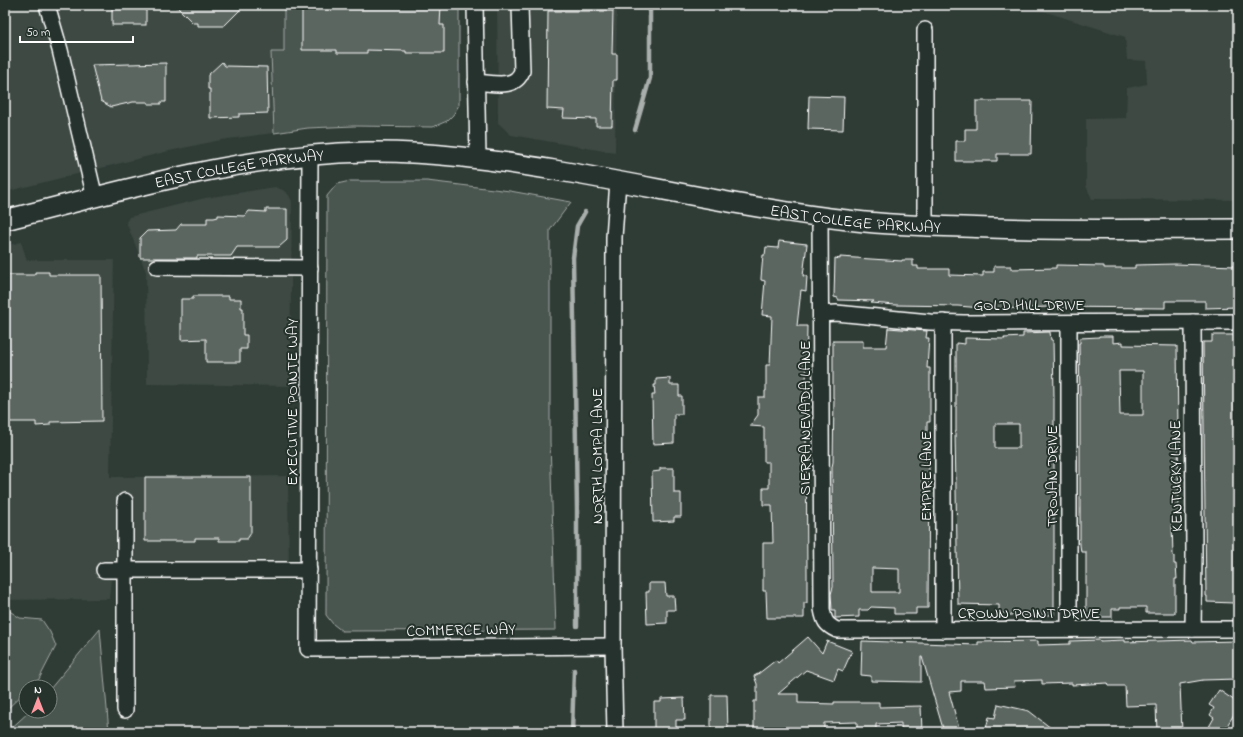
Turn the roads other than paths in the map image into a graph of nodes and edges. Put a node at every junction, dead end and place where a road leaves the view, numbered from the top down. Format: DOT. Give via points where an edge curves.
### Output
graph roads {
  1 [pos="47,5"];
  2 [pos="475,5"];
  3 [pos="520,5"];
  4 [pos="925,30"];
  5 [pos="476,82"];
  6 [pos="310,155"];
  7 [pos="478,158"];
  8 [pos="618,181"];
  9 [pos="95,198"];
  10 [pos="820,216"];
  11 [pos="5,220"];
  12 [pos="925,226"];
  13 [pos="1238,229"];
  14 [pos="157,267"];
  15 [pos="310,268"];
  16 [pos="821,314"];
  17 [pos="943,322"];
  18 [pos="1193,322"];
  19 [pos="1238,322"];
  20 [pos="1069,323"];
  21 [pos="125,501"];
  22 [pos="104,570"];
  23 [pos="125,570"];
  24 [pos="309,570"];
  25 [pos="824,620"];
  26 [pos="1069,629"];
  27 [pos="1193,629"];
  28 [pos="1238,629"];
  29 [pos="943,630"];
  30 [pos="613,646"];
  31 [pos="308,649"];
  32 [pos="125,710"];
  33 [pos="615,732"];
  1 -- 9 [label="street"];
  2 -- 5 [label="street"];
  3 -- 5 [label="street" via="520,79 506,84"];
  4 -- 12 [label="street"];
  5 -- 7 [label="street"];
  6 -- 7 [label="main road, EAST COLLEGE PARKWAY" via="368,152"];
  6 -- 9 [label="main road, EAST COLLEGE PARKWAY" via="235,165"];
  6 -- 15 [label="street, EXECUTIVE POINTE WAY"];
  7 -- 8 [label="main road, EAST COLLEGE PARKWAY"];
  8 -- 10 [label="main road, EAST COLLEGE PARKWAY"];
  8 -- 30 [label="street, NORTH LOMPA LANE" via="614,238"];
  9 -- 11 [label="main road, EAST COLLEGE PARKWAY"];
  10 -- 12 [label="main road, EAST COLLEGE PARKWAY"];
  10 -- 16 [label="street, SIERRA NEVADA LANE"];
  12 -- 13 [label="main road, EAST COLLEGE PARKWAY" via="1015,229"];
  14 -- 15 [label="street"];
  15 -- 24 [label="street, EXECUTIVE POINTE WAY"];
  16 -- 17 [label="street, GOLD HILL DRIVE"];
  16 -- 25 [label="street, SIERRA NEVADA LANE"];
  17 -- 20 [label="street, GOLD HILL DRIVE"];
  17 -- 29 [label="street, EMPIRE LANE"];
  18 -- 19 [label="street, GOLD HILL DRIVE"];
  18 -- 20 [label="street, GOLD HILL DRIVE"];
  18 -- 27 [label="street, KENTUCKY LANE"];
  20 -- 26 [label="street, TROJAN DRIVE"];
  21 -- 23 [label="street"];
  22 -- 23 [label="street"];
  23 -- 24 [label="street"];
  23 -- 32 [label="street"];
  24 -- 31 [label="street, EXECUTIVE POINTE WAY"];
  25 -- 29 [label="street, CROWN POINT DRIVE" via="838,630"];
  26 -- 27 [label="street, CROWN POINT DRIVE"];
  26 -- 29 [label="street, CROWN POINT DRIVE"];
  27 -- 28 [label="street, CROWN POINT DRIVE"];
  30 -- 31 [label="street, COMMERCE WAY"];
  30 -- 33 [label="street, NORTH LOMPA LANE"];
}
